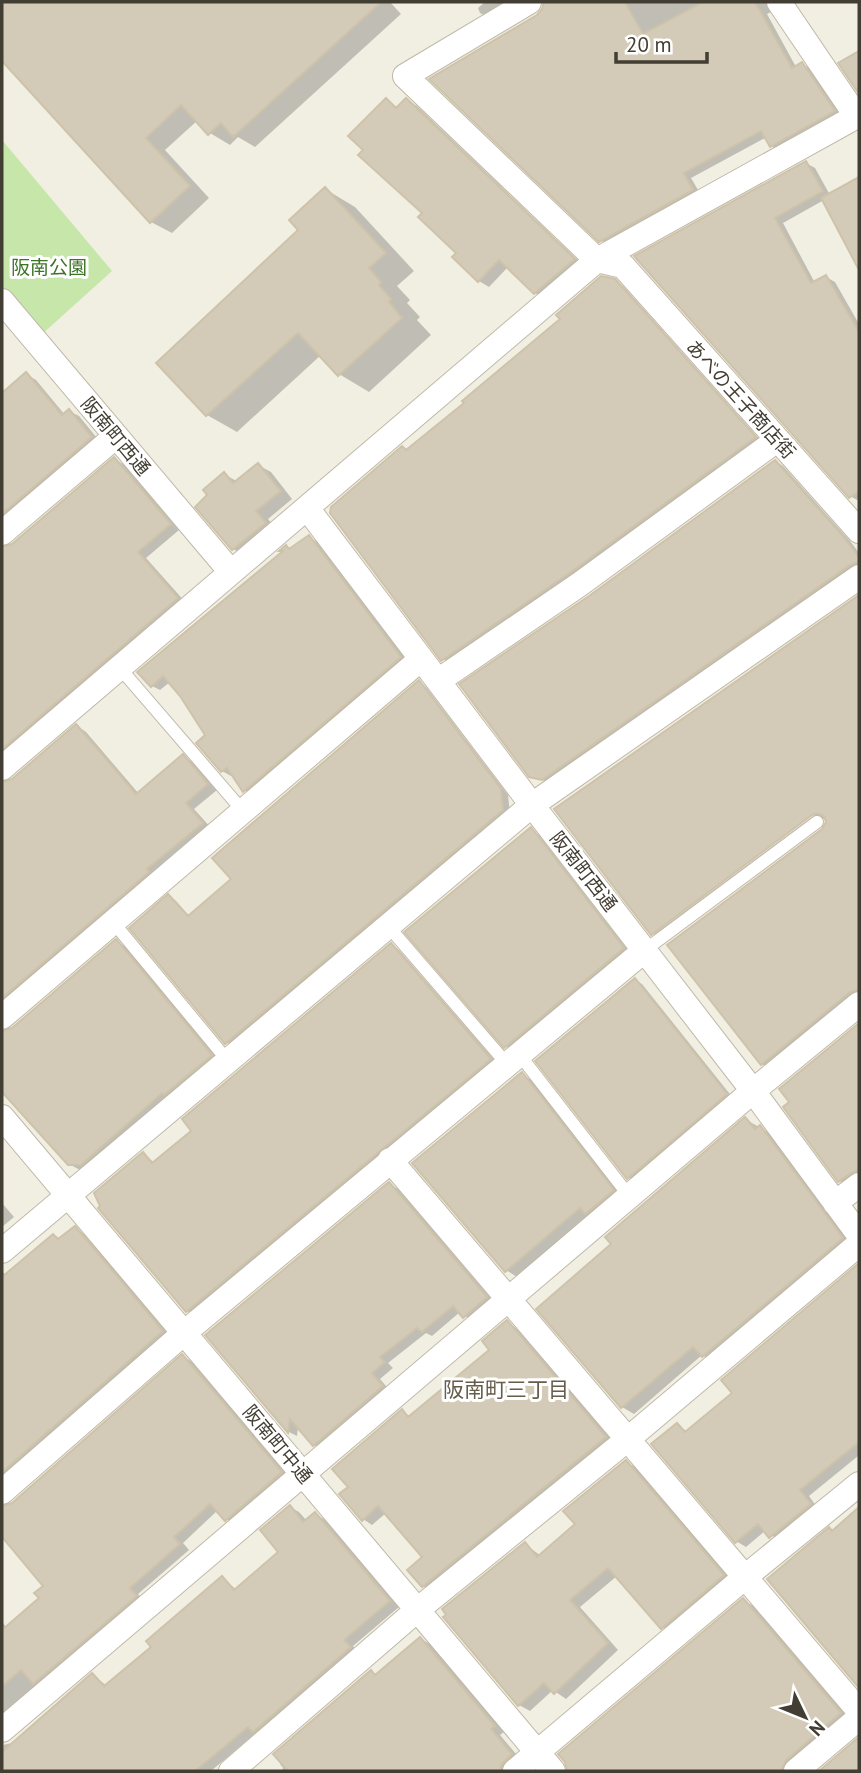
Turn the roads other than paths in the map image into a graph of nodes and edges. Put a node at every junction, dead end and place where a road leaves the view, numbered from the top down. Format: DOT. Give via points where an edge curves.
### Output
graph roads {
  1 [pos="529,2"];
  2 [pos="779,2"];
  3 [pos="858,116"];
  4 [pos="597,260"];
  5 [pos="2,301"];
  6 [pos="116,436"];
  7 [pos="777,440"];
  8 [pos="307,508"];
  9 [pos="859,531"];
  10 [pos="2,533"];
  11 [pos="231,572"];
  12 [pos="859,577"];
  13 [pos="421,659"];
  14 [pos="119,667"];
  15 [pos="438,681"];
  16 [pos="2,768"];
  17 [pos="532,806"];
  18 [pos="243,811"];
  19 [pos="817,822"];
  20 [pos="113,922"];
  21 [pos="388,926"];
  22 [pos="645,950"];
  23 [pos="859,1004"];
  24 [pos="2,1017"];
  25 [pos="513,1059"];
  26 [pos="228,1061"];
  27 [pos="753,1091"];
  28 [pos="2,1117"];
  29 [pos="390,1160"];
  30 [pos="859,1185"];
  31 [pos="68,1195"];
  32 [pos="630,1197"];
  33 [pos="835,1203"];
  34 [pos="859,1235"];
  35 [pos="859,1244"];
  36 [pos="2,1251"];
  37 [pos="508,1300"];
  38 [pos="184,1333"];
  39 [pos="628,1439"];
  40 [pos="303,1474"];
  41 [pos="859,1484"];
  42 [pos="2,1492"];
  43 [pos="745,1577"];
  44 [pos="416,1611"];
  45 [pos="859,1711"];
  46 [pos="859,1718"];
  47 [pos="2,1730"];
  48 [pos="545,1762"];
  49 [pos="231,1771"];
  50 [pos="516,1771"];
  51 [pos="796,1771"];
  1 -- 4 [label="street" via="405,76"];
  2 -- 3 [label="street"];
  3 -- 4 [label="street"];
  4 -- 7 [label="street, あべの王子商店街" via="623,266"];
  4 -- 8 [label="street"];
  5 -- 6 [label="street, 阪南町西通"];
  6 -- 10 [label="street"];
  6 -- 11 [label="street, 阪南町西通"];
  7 -- 9 [label="street, あべの王子商店街"];
  7 -- 15 [label="street"];
  8 -- 11 [label="street"];
  8 -- 13 [label="street, 阪南町西通"];
  11 -- 14 [label="street"];
  12 -- 17 [label="street"];
  13 -- 15 [label="street, 阪南町西通"];
  13 -- 18 [label="street"];
  14 -- 16 [label="street"];
  14 -- 18 [label="lane"];
  15 -- 17 [label="street, 阪南町西通"];
  17 -- 21 [label="street"];
  17 -- 22 [label="street, 阪南町西通"];
  18 -- 20 [label="street"];
  19 -- 22 [label="lane"];
  20 -- 24 [label="street"];
  20 -- 26 [label="lane"];
  21 -- 25 [label="lane"];
  21 -- 26 [label="street"];
  22 -- 25 [label="street"];
  22 -- 27 [label="street, 阪南町西通"];
  23 -- 27 [label="street"];
  25 -- 29 [label="street"];
  25 -- 32 [label="lane"];
  26 -- 31 [label="street"];
  27 -- 32 [label="street"];
  27 -- 33 [label="street, 阪南町西通"];
  28 -- 31 [label="street, 阪南町中通"];
  29 -- 37 [label="street"];
  29 -- 38 [label="street"];
  30 -- 33 [label="street"];
  31 -- 36 [label="street"];
  31 -- 38 [label="street, 阪南町中通"];
  32 -- 37 [label="street"];
  33 -- 34 [label="street, 阪南町西通"];
  35 -- 39 [label="street"];
  37 -- 39 [label="street"];
  37 -- 40 [label="street"];
  38 -- 40 [label="street, 阪南町中通"];
  38 -- 42 [label="street"];
  39 -- 43 [label="street"];
  39 -- 44 [label="street"];
  40 -- 44 [label="street, 阪南町中通"];
  40 -- 47 [label="street"];
  41 -- 43 [label="street"];
  43 -- 45 [label="street"];
  43 -- 48 [label="street"];
  44 -- 48 [label="street, 阪南町中通"];
  44 -- 49 [label="street"];
  46 -- 51 [label="street"];
  48 -- 50 [label="street"];
}
